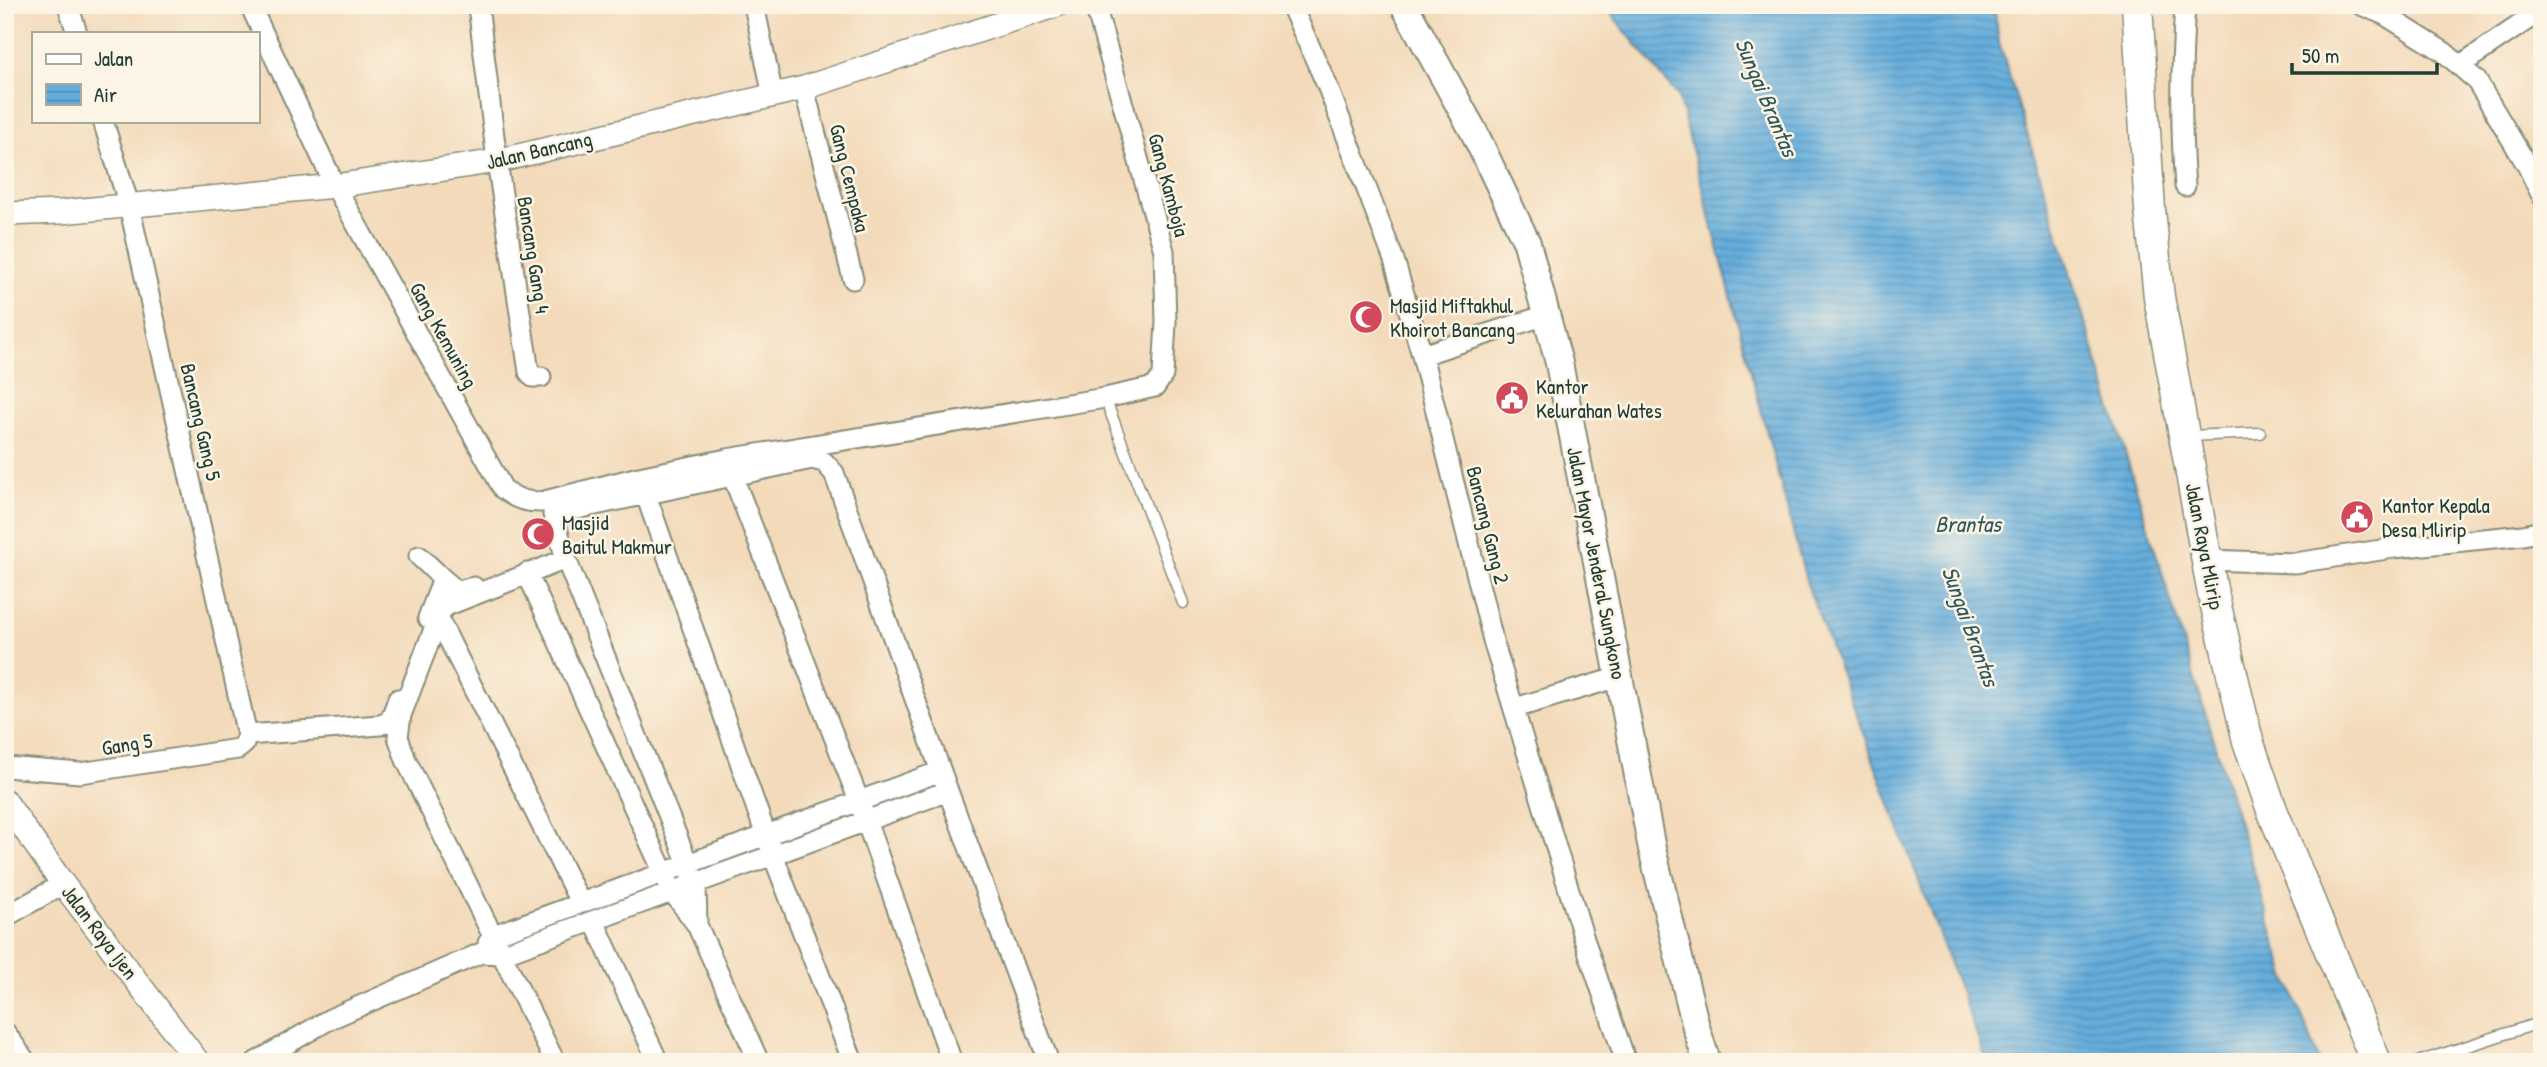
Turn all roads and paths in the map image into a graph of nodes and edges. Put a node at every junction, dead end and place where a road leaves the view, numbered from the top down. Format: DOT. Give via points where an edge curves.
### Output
graph roads {
  1 [pos="68,5"];
  2 [pos="250,5"];
  3 [pos="478,5"];
  4 [pos="754,5"];
  5 [pos="1057,5"];
  6 [pos="1095,5"];
  7 [pos="1291,5"];
  8 [pos="1404,5"];
  9 [pos="2137,5"];
  10 [pos="2185,5"];
  11 [pos="2361,5"];
  12 [pos="2540,5"];
  13 [pos="77,32"];
  14 [pos="2459,66"];
  15 [pos="804,88"];
  16 [pos="773,96"];
  17 [pos="103,122"];
  18 [pos="496,161"];
  19 [pos="335,186"];
  20 [pos="2185,186"];
  21 [pos="2542,196"];
  22 [pos="129,205"];
  23 [pos="5,214"];
  24 [pos="853,279"];
  25 [pos="1546,315"];
  26 [pos="1422,355"];
  27 [pos="541,377"];
  28 [pos="1105,398"];
  29 [pos="2260,433"];
  30 [pos="2184,436"];
  31 [pos="729,468"];
  32 [pos="642,486"];
  33 [pos="2542,531"];
  34 [pos="419,556"];
  35 [pos="566,559"];
  36 [pos="2207,560"];
  37 [pos="527,573"];
  38 [pos="443,579"];
  39 [pos="491,580"];
  40 [pos="1184,603"];
  41 [pos="438,618"];
  42 [pos="1619,677"];
  43 [pos="1515,708"];
  44 [pos="247,735"];
  45 [pos="5,767"];
  46 [pos="941,771"];
  47 [pos="948,791"];
  48 [pos="5,801"];
  49 [pos="859,801"];
  50 [pos="866,821"];
  51 [pos="766,835"];
  52 [pos="773,855"];
  53 [pos="688,863"];
  54 [pos="664,872"];
  55 [pos="63,884"];
  56 [pos="696,884"];
  57 [pos="672,891"];
  58 [pos="580,902"];
  59 [pos="5,917"];
  60 [pos="594,921"];
  61 [pos="697,925"];
  62 [pos="494,935"];
  63 [pos="481,953"];
  64 [pos="502,954"];
  65 [pos="2542,1022"];
  66 [pos="6,1033"];
  67 [pos="26,1062"];
  68 [pos="198,1062"];
  69 [pos="257,1062"];
  70 [pos="555,1062"];
  71 [pos="658,1062"];
  72 [pos="759,1062"];
  73 [pos="853,1062"];
  74 [pos="952,1062"];
  75 [pos="1049,1062"];
  76 [pos="1626,1062"];
  77 [pos="1707,1062"];
  78 [pos="2376,1062"];
  79 [pos="2418,1062"];
  1 -- 13 [label="street"];
  2 -- 19 [label="street, Gang Kemuning"];
  3 -- 18 [label="street, Bancang Gang 4"];
  4 -- 16 [label="street"];
  5 -- 15 [label="street, Jalan Bancang"];
  6 -- 28 [label="street, Gang Kamboja" via="1164,251 1166,322 1160,382 1148,390"];
  7 -- 26 [label="street, Bancang Gang 2" via="1394,260"];
  8 -- 25 [label="main road, Jalan Mayor Jenderal Sungkono" via="1474,132 1527,243"];
  9 -- 30 [label="main road, Jalan Raya Mlirip" via="2159,297"];
  10 -- 20 [label="street" via="2181,138"];
  11 -- 14 [label="street" via="2385,15"];
  12 -- 14 [label="street" via="2527,20"];
  14 -- 21 [label="street" via="2476,80"];
  15 -- 16 [label="street, Jalan Bancang"];
  15 -- 24 [label="street, Gang Cempaka"];
  16 -- 18 [label="street, Jalan Bancang"];
  17 -- 22 [label="street, Bancang Gang 5"];
  18 -- 19 [label="street, Jalan Bancang"];
  18 -- 27 [label="street, Bancang Gang 4" via="529,372"];
  19 -- 22 [label="street, Jalan Bancang"];
  19 -- 32 [label="street, Gang Kemuning" via="503,489 520,500 541,502"];
  22 -- 23 [label="street, Jalan Bancang"];
  22 -- 44 [label="street, Bancang Gang 5"];
  25 -- 26 [label="street"];
  25 -- 42 [label="main road, Jalan Mayor Jenderal Sungkono"];
  26 -- 43 [label="street, Bancang Gang 2" via="1494,644"];
  28 -- 31 [label="street"];
  28 -- 40 [label="lane"];
  29 -- 30 [label="lane"];
  30 -- 36 [label="main road, Jalan Raya Mlirip"];
  31 -- 32 [label="street"];
  31 -- 46 [label="street" via="812,459 829,466"];
  31 -- 49 [label="street"];
  32 -- 35 [label="street" via="553,514"];
  32 -- 51 [label="street"];
  33 -- 36 [label="street" via="2295,563"];
  34 -- 38 [label="street"];
  35 -- 37 [label="street"];
  35 -- 53 [label="street"];
  36 -- 78 [label="main road, Jalan Raya Mlirip" via="2248,741"];
  37 -- 41 [label="street" via="452,602"];
  37 -- 54 [label="street"];
  38 -- 39 [label="street" via="462,592"];
  38 -- 44 [label="street" via="390,721"];
  41 -- 58 [label="street"];
  41 -- 62 [label="street" via="401,715 398,737"];
  42 -- 43 [label="street"];
  42 -- 77 [label="main road, Jalan Mayor Jenderal Sungkono" via="1652,849"];
  43 -- 76 [label="street, Bancang Gang 2"];
  44 -- 45 [label="street, Gang 5" via="238,748 94,772"];
  46 -- 47 [label="street"];
  46 -- 49 [label="street"];
  47 -- 50 [label="street"];
  47 -- 75 [label="street"];
  48 -- 55 [label="street, Jalan Raya Ijen"];
  49 -- 50 [label="street"];
  49 -- 51 [label="street"];
  50 -- 52 [label="street"];
  50 -- 74 [label="street"];
  51 -- 52 [label="street"];
  51 -- 53 [label="street"];
  52 -- 56 [label="street"];
  52 -- 73 [label="street"];
  53 -- 54 [label="street"];
  53 -- 56 [label="street"];
  54 -- 57 [label="street"];
  54 -- 58 [label="street"];
  55 -- 59 [label="street"];
  55 -- 68 [label="street, Jalan Raya Ijen"];
  56 -- 57 [label="street"];
  56 -- 61 [label="street"];
  57 -- 60 [label="street"];
  57 -- 61 [label="street"];
  58 -- 62 [label="street"];
  60 -- 64 [label="street"];
  60 -- 71 [label="street"];
  61 -- 72 [label="street"];
  62 -- 63 [label="street"];
  62 -- 64 [label="street"];
  63 -- 64 [label="street"];
  63 -- 69 [label="street" via="330,1019"];
  64 -- 70 [label="street"];
  65 -- 79 [label="lane"];
  66 -- 67 [label="street"];
}
